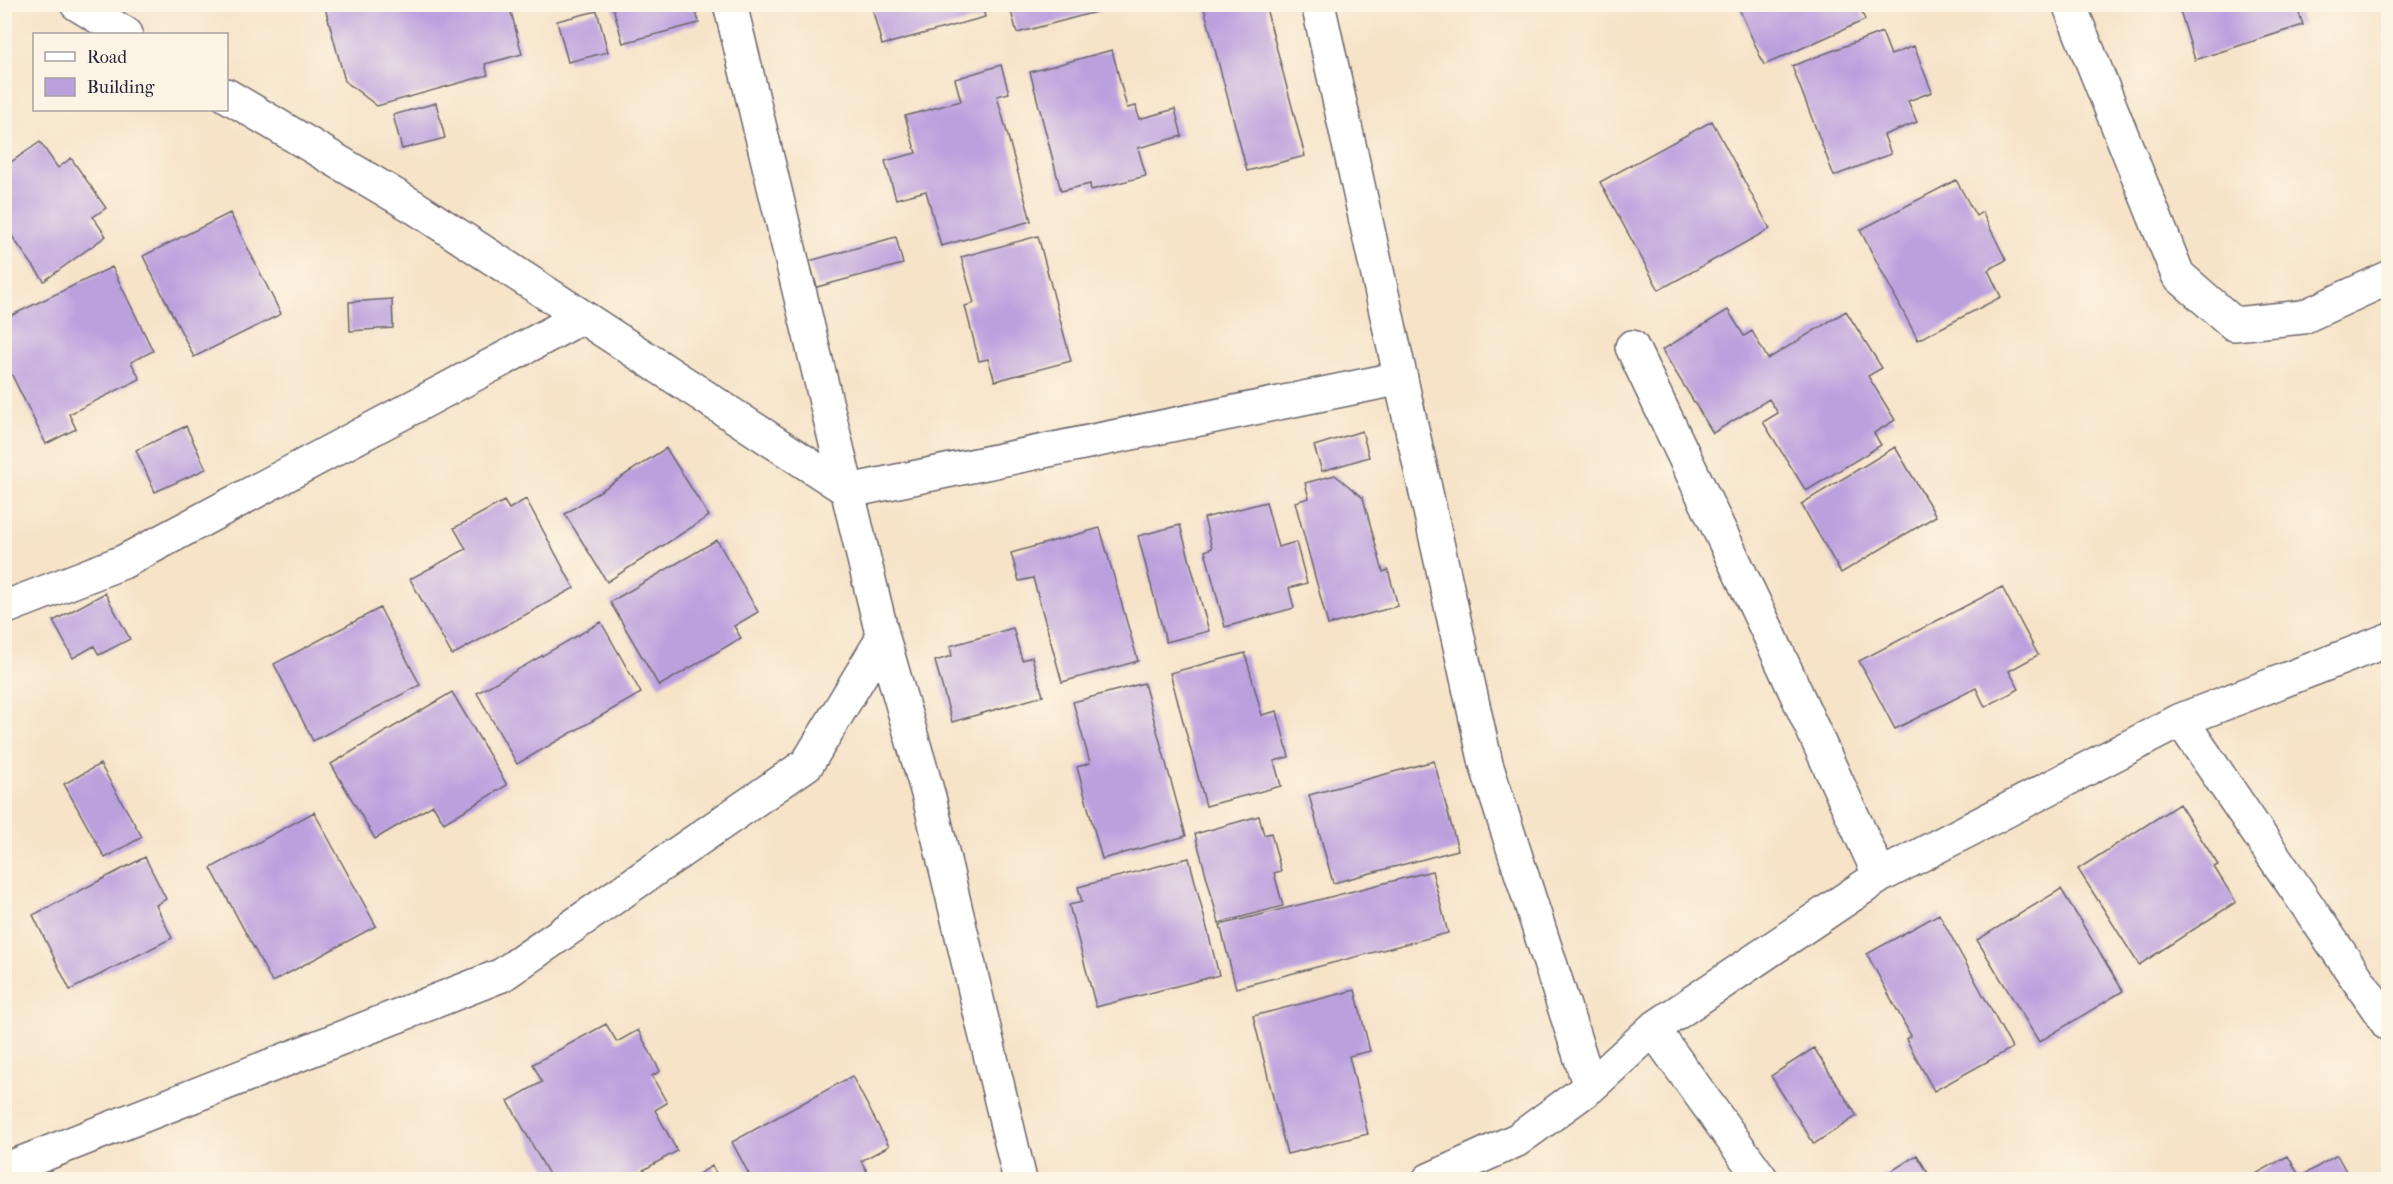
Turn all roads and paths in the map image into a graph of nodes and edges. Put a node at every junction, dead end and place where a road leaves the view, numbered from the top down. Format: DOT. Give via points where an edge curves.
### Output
graph roads {
  1 [pos="730,4"];
  2 [pos="1318,4"];
  3 [pos="2069,4"];
  4 [pos="86,6"];
  5 [pos="125,33"];
  6 [pos="228,96"];
  7 [pos="2388,278"];
  8 [pos="582,317"];
  9 [pos="1632,347"];
  10 [pos="1401,378"];
  11 [pos="849,491"];
  12 [pos="4,608"];
  13 [pos="883,638"];
  14 [pos="2388,640"];
  15 [pos="2181,720"];
  16 [pos="1880,876"];
  17 [pos="2388,1024"];
  18 [pos="1653,1029"];
  19 [pos="1590,1087"];
  20 [pos="4,1170"];
  21 [pos="1020,1179"];
  22 [pos="1429,1179"];
  23 [pos="1762,1179"];
  1 -- 11 [label="street"];
  2 -- 10 [label="street"];
  3 -- 7 [label="street" via="2178,275 2234,324 2303,317"];
  4 -- 5 [label="street"];
  6 -- 8 [label="street" via="416,208"];
  8 -- 11 [label="street"];
  8 -- 12 [label="street" via="123,562"];
  9 -- 16 [label="street"];
  10 -- 11 [label="street"];
  10 -- 19 [label="street" via="1486,764"];
  11 -- 13 [label="street"];
  13 -- 20 [label="street" via="807,764 502,975"];
  13 -- 21 [label="street" via="929,797"];
  14 -- 15 [label="street"];
  15 -- 16 [label="street"];
  15 -- 17 [label="street"];
  16 -- 18 [label="street"];
  18 -- 19 [label="street"];
  18 -- 23 [label="street"];
  19 -- 22 [label="street" via="1517,1140"];
}
